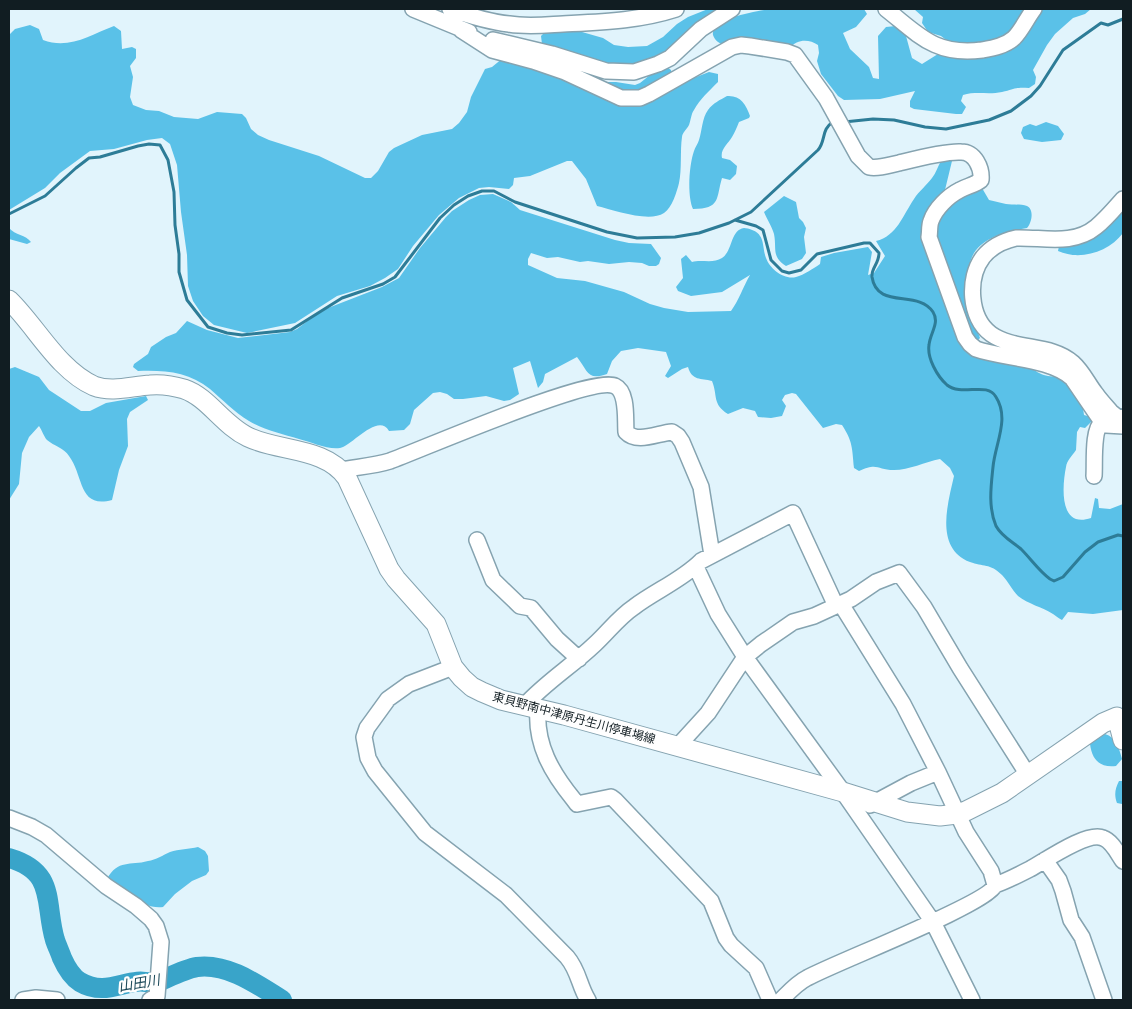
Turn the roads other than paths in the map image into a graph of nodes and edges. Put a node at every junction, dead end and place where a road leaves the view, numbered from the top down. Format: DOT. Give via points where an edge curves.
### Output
graph roads {
  1 [pos="413,9"];
  2 [pos="676,9"];
  3 [pos="732,9"];
  4 [pos="886,9"];
  5 [pos="1034,9"];
  6 [pos="460,10"];
  7 [pos="624,15"];
  8 [pos="461,30"];
  9 [pos="1123,198"];
  10 [pos="9,300"];
  11 [pos="1123,418"];
  12 [pos="1102,422"];
  13 [pos="1123,426"];
  14 [pos="341,470"];
  15 [pos="1094,476"];
  16 [pos="476,540"];
  17 [pos="712,555"];
  18 [pos="696,567"];
  19 [pos="838,605"];
  20 [pos="745,657"];
  21 [pos="579,658"];
  22 [pos="453,667"];
  23 [pos="531,707"];
  24 [pos="1121,718"];
  25 [pos="1123,740"];
  26 [pos="677,746"];
  27 [pos="938,772"];
  28 [pos="1028,775"];
  29 [pos="843,792"];
  30 [pos="876,802"];
  31 [pos="855,810"];
  32 [pos="957,814"];
  33 [pos="9,818"];
  34 [pos="1045,860"];
  35 [pos="1123,861"];
  36 [pos="995,885"];
  37 [pos="933,922"];
  38 [pos="154,997"];
  39 [pos="23,1000"];
  40 [pos="57,1000"];
  41 [pos="588,1000"];
  42 [pos="770,1000"];
  43 [pos="781,1000"];
  44 [pos="972,1000"];
  45 [pos="1104,1000"];
  1 -- 8 [label="street"];
  2 -- 7 [label="street" via="656,15"];
  3 -- 8 [label="street" via="701,29 670,58 646,69 626,73 606,71"];
  4 -- 5 [label="street" via="925,41 961,51 987,49 1006,43 1017,34"];
  6 -- 7 [label="street" via="485,20 512,25"];
  8 -- 12 [label="street" via="492,50 565,72 610,94 630,99 649,94 732,47 741,45 787,52 800,62 826,98 858,156 869,167 962,152 972,156 982,172 981,180 946,200 931,221 929,237 965,337 976,349 1066,374"];
  9 -- 11 [label="street" via="1096,228 1083,235 1064,240 1016,238 992,248 978,266 973,295 978,317 989,332 1006,342 1048,351 1073,363 1111,412"];
  10 -- 14 [label="main road" via="69,369 95,386 108,389 150,384 185,389 246,436 321,458"];
  12 -- 13 [label="street"];
  12 -- 15 [label="street" via="1096,434"];
  14 -- 17 [label="street" via="389,461 544,402 595,386 611,385 619,389 624,399 626,432 630,436 638,438 672,432 682,442 701,486"];
  14 -- 22 [label="main road, 東貝野南中津原丹生川停車場線" via="389,569 436,624"];
  16 -- 21 [label="street" via="493,580 520,606 530,608"];
  17 -- 18 [label="street"];
  17 -- 19 [label="street" via="793,513"];
  18 -- 20 [label="street" via="718,614"];
  18 -- 21 [label="street" via="623,614"];
  19 -- 20 [label="street" via="794,622"];
  19 -- 27 [label="street" via="894,689"];
  19 -- 28 [label="street" via="876,582 899,573 924,607"];
  20 -- 26 [label="street" via="708,714"];
  20 -- 29 [label="street"];
  21 -- 23 [label="street" via="537,692"];
  22 -- 23 [label="main road, 東貝野南中津原丹生川停車場線" via="477,690"];
  22 -- 41 [label="street" via="409,684 388,699 370,722 364,737 371,764 425,833 506,896 567,957"];
  23 -- 26 [label="main road, 東貝野南中津原丹生川停車場線"];
  23 -- 42 [label="street" via="544,753 556,778 577,804 606,797 616,800 711,901 726,938 756,968"];
  24 -- 25 [label="main road, 東貝野南中津原丹生川停車場線"];
  24 -- 28 [label="main road, 東貝野南中津原丹生川停車場線" via="1103,723"];
  26 -- 29 [label="main road, 東貝野南中津原丹生川停車場線"];
  27 -- 30 [label="street"];
  27 -- 32 [label="street"];
  28 -- 32 [label="main road, 東貝野南中津原丹生川停車場線" via="1002,793"];
  29 -- 30 [label="main road, 東貝野南中津原丹生川停車場線"];
  29 -- 31 [label="street"];
  30 -- 31 [label="street"];
  30 -- 32 [label="main road, 東貝野南中津原丹生川停車場線" via="921,814"];
  31 -- 37 [label="street"];
  32 -- 36 [label="street" via="991,871"];
  33 -- 38 [label="street" via="46,835 151,919 160,935 160,972"];
  34 -- 35 [label="street" via="1070,845 1099,837 1106,839"];
  34 -- 36 [label="street"];
  34 -- 45 [label="street" via="1064,890 1071,920 1082,937"];
  36 -- 37 [label="street" via="989,893"];
  37 -- 43 [label="street" via="806,978"];
  37 -- 44 [label="street"];
  39 -- 40 [label="street"];
}
